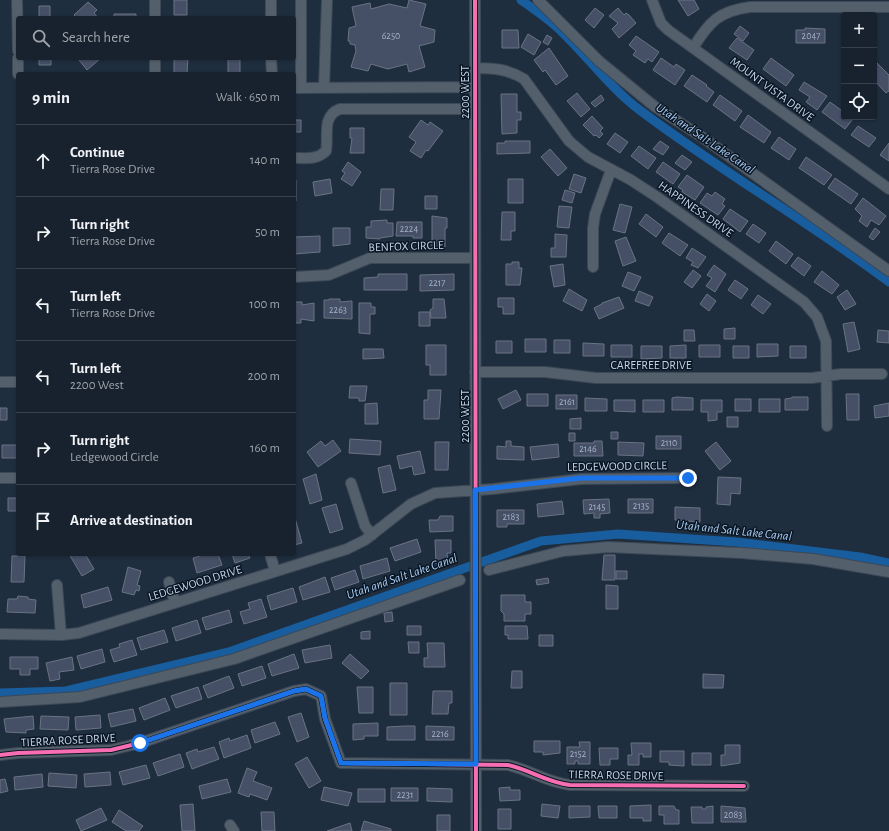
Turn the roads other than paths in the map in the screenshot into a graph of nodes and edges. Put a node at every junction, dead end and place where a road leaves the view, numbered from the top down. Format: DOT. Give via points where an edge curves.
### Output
graph roads {
  1 [pos="17,0"];
  2 [pos="155,0"];
  3 [pos="271,0"];
  4 [pos="301,0"];
  5 [pos="327,0"];
  6 [pos="475,0"];
  7 [pos="538,0"];
  8 [pos="652,0"];
  9 [pos="889,7"];
  10 [pos="17,16"];
  11 [pos="155,16"];
  12 [pos="271,16"];
  13 [pos="693,48"];
  14 [pos="18,60"];
  15 [pos="155,60"];
  16 [pos="271,60"];
  17 [pos="475,68"];
  18 [pos="18,72"];
  19 [pos="155,72"];
  20 [pos="272,72"];
  21 [pos="475,87"];
  22 [pos="298,88"];
  23 [pos="324,88"];
  24 [pos="475,109"];
  25 [pos="296,158"];
  26 [pos="611,170"];
  27 [pos="889,189"];
  28 [pos="474,258"];
  29 [pos="593,267"];
  30 [pos="889,271"];
  31 [pos="296,277"];
  32 [pos="475,372"];
  33 [pos="882,374"];
  34 [pos="828,376"];
  35 [pos="0,382"];
  36 [pos="16,382"];
  37 [pos="827,426"];
  38 [pos="0,478"];
  39 [pos="16,478"];
  40 [pos="688,478"];
  41 [pos="351,483"];
  42 [pos="475,490"];
  43 [pos="372,535"];
  44 [pos="271,556"];
  45 [pos="489,570"];
  46 [pos="275,571"];
  47 [pos="889,572"];
  48 [pos="460,580"];
  49 [pos="169,582"];
  50 [pos="57,585"];
  51 [pos="175,603"];
  52 [pos="0,634"];
  53 [pos="61,635"];
  54 [pos="0,702"];
  55 [pos="0,755"];
  56 [pos="476,764"];
  57 [pos="744,786"];
  58 [pos="476,831"];
  1 -- 10 [label="street"];
  2 -- 11 [label="street"];
  3 -- 12 [label="street"];
  4 -- 22 [label="street"];
  5 -- 23 [label="street"];
  6 -- 17 [label="street, 2200 WEST"];
  7 -- 30 [label="street" via="599,61 654,106 702,137"];
  8 -- 13 [label="street, MOUNT VISTA DRIVE" via="661,23"];
  9 -- 13 [label="street" via="733,9 710,24"];
  13 -- 27 [label="street, MOUNT VISTA DRIVE"];
  14 -- 18 [label="street"];
  15 -- 19 [label="street"];
  16 -- 20 [label="street"];
  17 -- 21 [label="street, 2200 WEST"];
  17 -- 26 [label="street, HAPPINESS DRIVE" via="504,70 524,79 569,141 588,157"];
  21 -- 23 [label="street"];
  21 -- 24 [label="street, 2200 WEST"];
  22 -- 23 [label="street"];
  24 -- 25 [label="street" via="340,109 329,117 326,151 321,156 313,158"];
  24 -- 28 [label="street, 2200 WEST"];
  26 -- 29 [label="street" via="593,228"];
  26 -- 34 [label="street, HAPPINESS DRIVE" via="658,197 804,302 817,317 824,332"];
  28 -- 31 [label="street, BENFOX CIRCLE" via="370,258 329,275"];
  28 -- 32 [label="street, 2200 WEST"];
  32 -- 34 [label="street, CAREFREE DRIVE" via="540,372 601,378"];
  32 -- 42 [label="street, 2200 WEST"];
  33 -- 34 [label="street, CAREFREE DRIVE"];
  34 -- 37 [label="street, HAPPINESS DRIVE"];
  35 -- 36 [label="street"];
  38 -- 39 [label="street"];
  40 -- 42 [label="street, LEDGEWOOD CIRCLE" via="581,478"];
  41 -- 43 [label="street" via="365,526"];
  42 -- 43 [label="street, LEDGEWOOD DRIVE" via="435,493 423,497"];
  42 -- 56 [label="street, 2200 WEST"];
  43 -- 46 [label="street, LEDGEWOOD DRIVE" via="358,545"];
  44 -- 46 [label="street"];
  45 -- 47 [label="street" via="563,551 608,546 813,559"];
  46 -- 51 [label="street, LEDGEWOOD DRIVE"];
  48 -- 54 [label="street" via="206,667 80,697"];
  49 -- 51 [label="street"];
  50 -- 53 [label="street"];
  51 -- 53 [label="street, LEDGEWOOD DRIVE" via="79,633"];
  52 -- 53 [label="street, LEDGEWOOD DRIVE"];
  55 -- 56 [label="street, TIERRA ROSE DRIVE" via="18,752 111,750 306,689 321,696 325,718 341,763"];
  56 -- 57 [label="street, TIERRA ROSE DRIVE" via="520,767 546,780 570,785"];
  56 -- 58 [label="street, 2200 WEST"];
}
